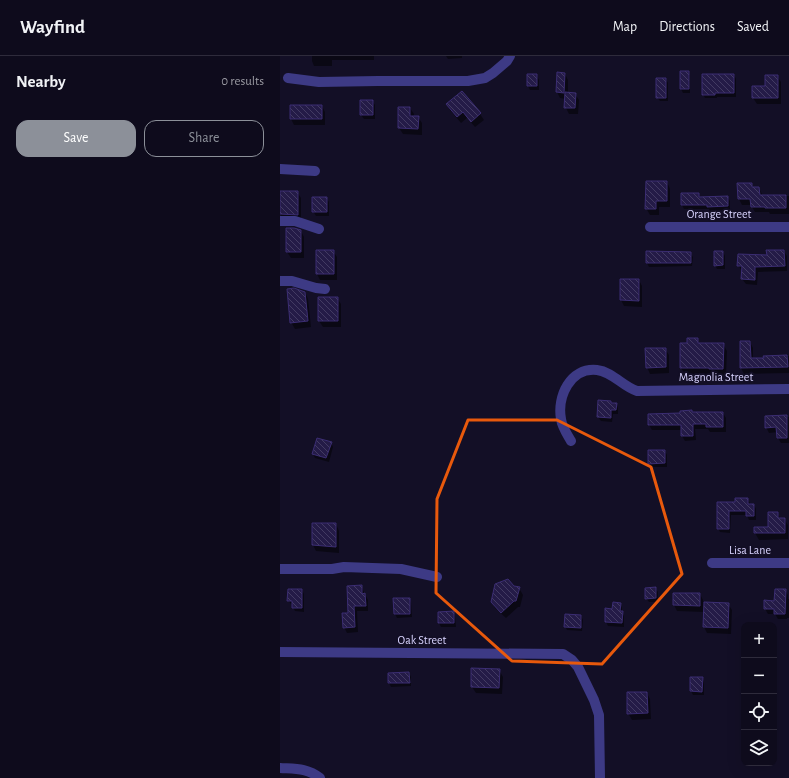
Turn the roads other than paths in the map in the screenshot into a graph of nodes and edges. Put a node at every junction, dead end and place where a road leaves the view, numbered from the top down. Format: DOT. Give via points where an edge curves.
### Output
graph roads {
  1 [pos="510,56"];
  2 [pos="288,78"];
  3 [pos="280,170"];
  4 [pos="315,171"];
  5 [pos="280,222"];
  6 [pos="650,227"];
  7 [pos="789,227"];
  8 [pos="319,229"];
  9 [pos="280,281"];
  10 [pos="324,289"];
  11 [pos="789,389"];
  12 [pos="571,441"];
  13 [pos="712,563"];
  14 [pos="789,563"];
  15 [pos="280,569"];
  16 [pos="437,577"];
  17 [pos="280,652"];
  18 [pos="280,768"];
  19 [pos="320,778"];
  20 [pos="600,778"];
  1 -- 2 [label="street" via="485,78 468,81 319,82"];
  3 -- 4 [label="street"];
  5 -- 8 [label="street" via="295,221"];
  6 -- 7 [label="street, Orange Street"];
  9 -- 10 [label="street" via="292,281"];
  11 -- 12 [label="street, Magnolia Street" via="637,391 611,374 595,370 586,371 568,382 560,406 562,425"];
  13 -- 14 [label="street, Lisa Lane"];
  15 -- 16 [label="street" via="402,569"];
  17 -- 20 [label="street, Oak Street" via="563,654 578,667 599,715"];
  18 -- 19 [label="street" via="308,771"];
}
